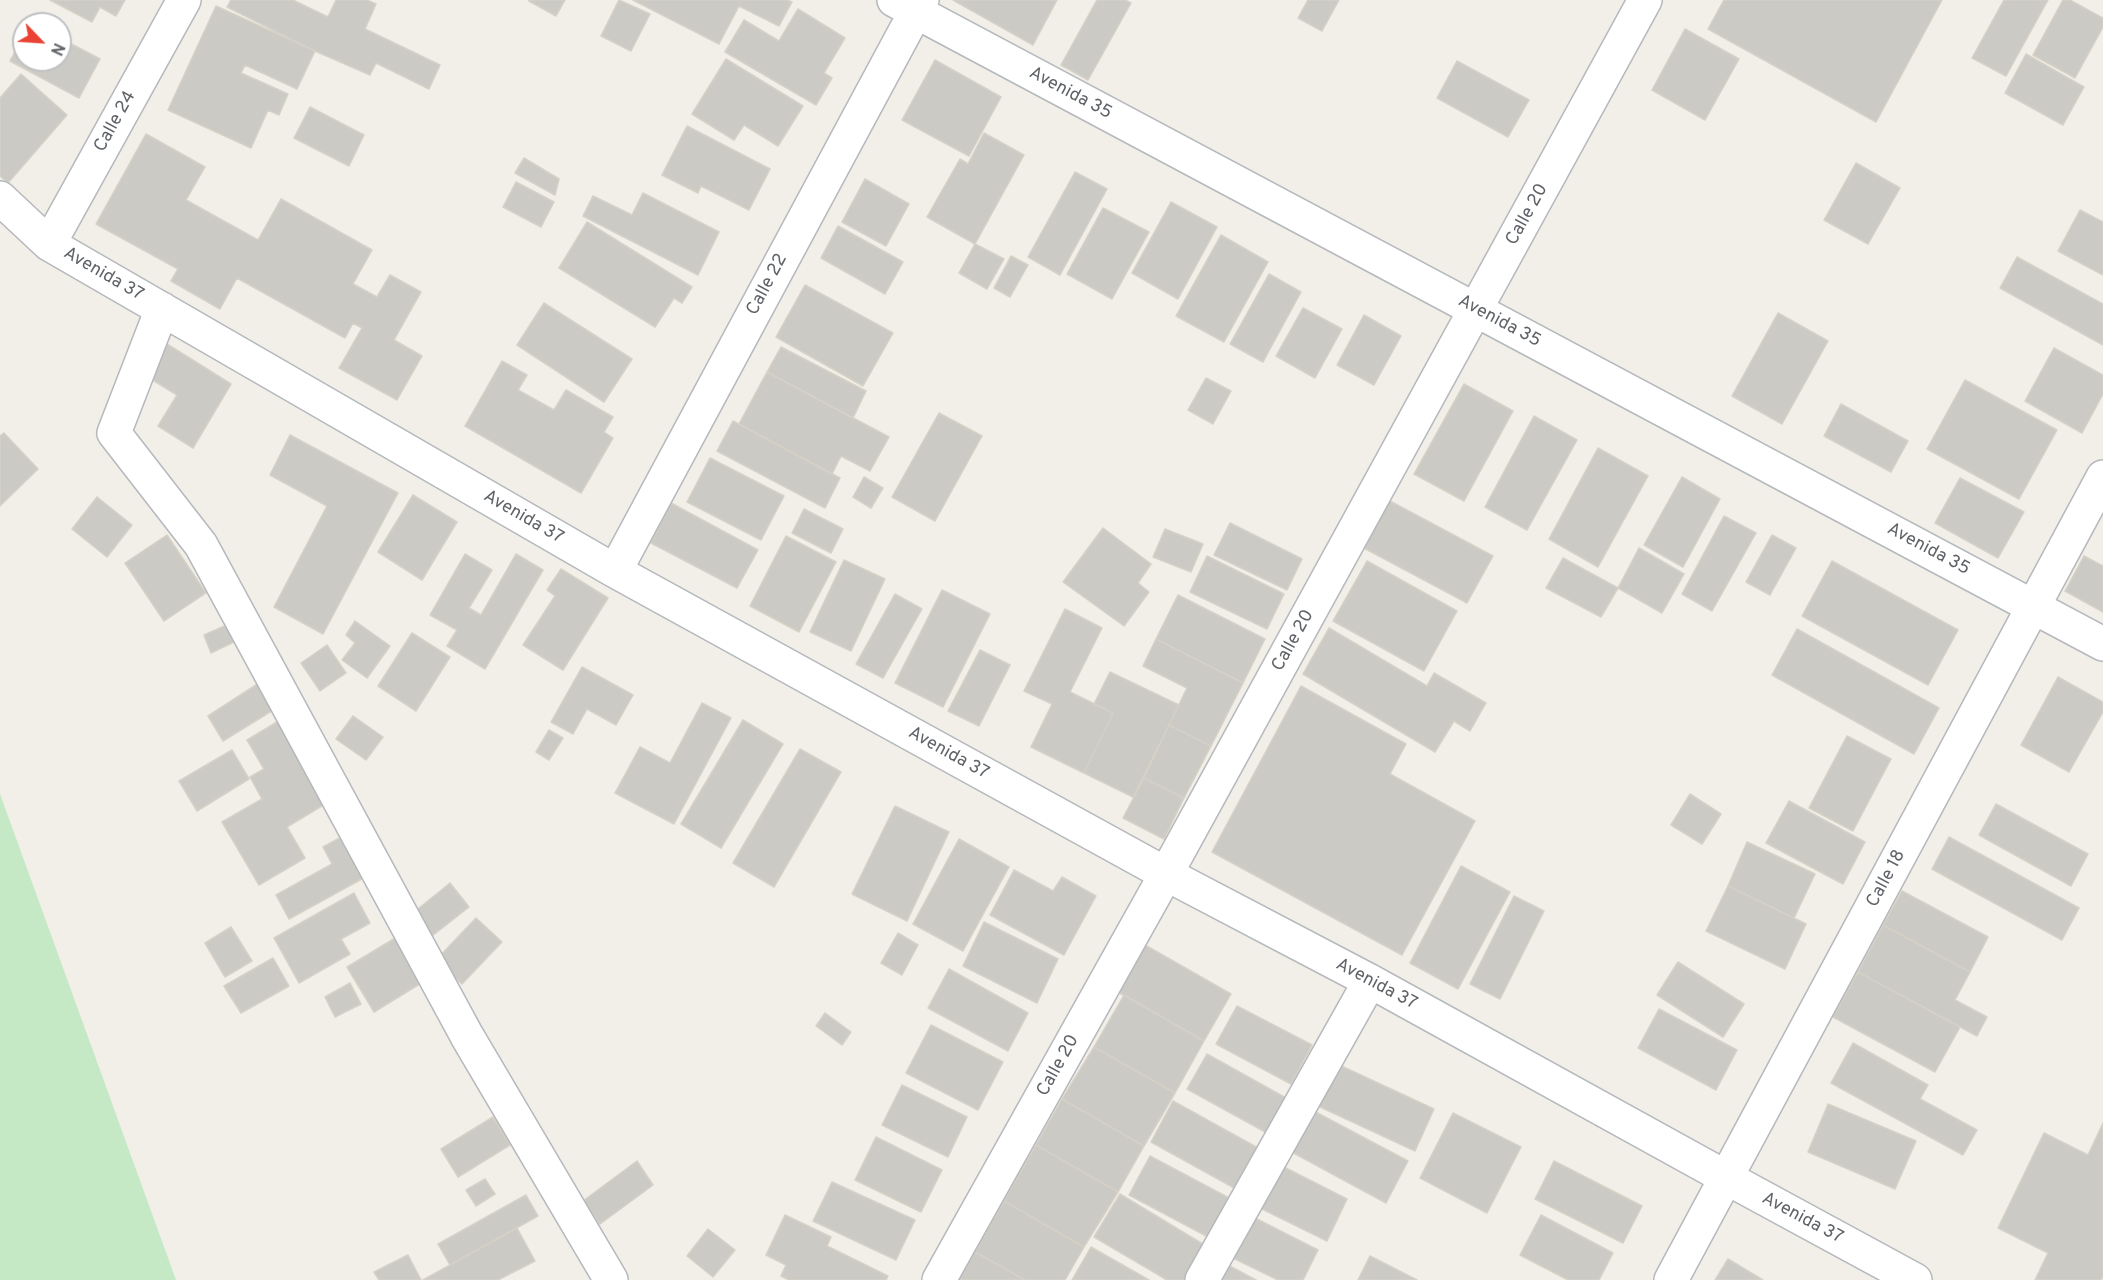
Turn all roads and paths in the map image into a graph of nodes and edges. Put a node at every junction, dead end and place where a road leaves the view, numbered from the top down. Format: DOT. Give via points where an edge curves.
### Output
graph roads {
  1 [pos="184,0"];
  2 [pos="1646,0"];
  3 [pos="911,4"];
  4 [pos="0,198"];
  5 [pos="49,244"];
  6 [pos="162,309"];
  7 [pos="1476,310"];
  8 [pos="2103,477"];
  9 [pos="615,571"];
  10 [pos="2034,606"];
  11 [pos="2103,644"];
  12 [pos="1166,874"];
  13 [pos="1370,981"];
  14 [pos="1727,1178"];
  15 [pos="611,1280"];
  16 [pos="939,1280"];
  17 [pos="1202,1280"];
  18 [pos="1671,1280"];
  19 [pos="1916,1280"];
  1 -- 5 [label="street, Calle 24"];
  2 -- 7 [label="street, Calle 20"];
  3 -- 7 [label="street, Avenida 35"];
  3 -- 9 [label="street, Calle 22"];
  4 -- 5 [label="street, Avenida 37"];
  5 -- 6 [label="street, Avenida 37"];
  6 -- 9 [label="street, Avenida 37"];
  6 -- 15 [label="street" via="114,433 201,545 466,1036"];
  7 -- 10 [label="street, Avenida 35"];
  7 -- 12 [label="street, Calle 20"];
  8 -- 10 [label="street, Calle 18"];
  9 -- 12 [label="street, Avenida 37"];
  10 -- 11 [label="street, Avenida 35"];
  10 -- 14 [label="street, Calle 18"];
  12 -- 13 [label="street, Avenida 37"];
  12 -- 16 [label="street, Calle 20"];
  13 -- 14 [label="street, Avenida 37"];
  13 -- 17 [label="street"];
  14 -- 18 [label="street, Calle 18"];
  14 -- 19 [label="street, Avenida 37"];
}
